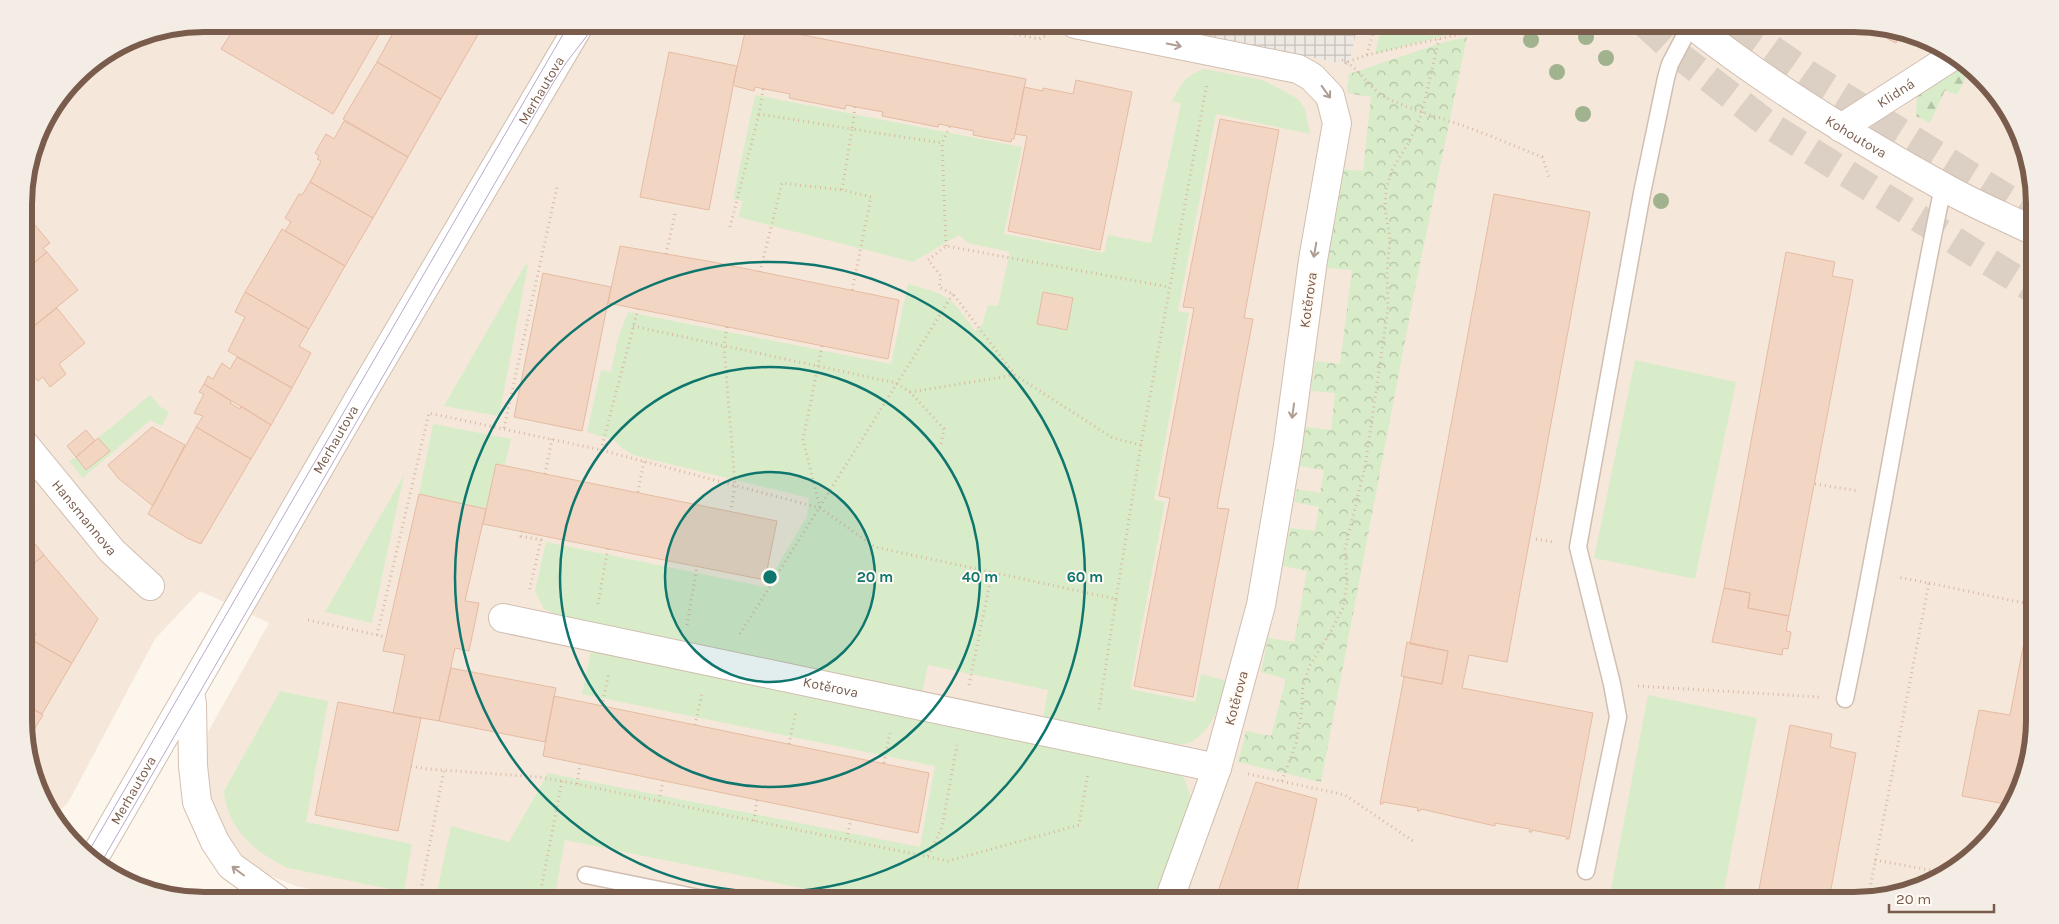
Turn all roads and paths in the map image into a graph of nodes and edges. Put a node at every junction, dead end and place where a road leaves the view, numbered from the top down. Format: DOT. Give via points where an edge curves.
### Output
graph roads {
  1 [pos="575,32"];
  2 [pos="1008,32"];
  3 [pos="1113,32"];
  4 [pos="1373,32"];
  5 [pos="1467,32"];
  6 [pos="1687,32"];
  7 [pos="1702,32"];
  8 [pos="1046,35"];
  9 [pos="1440,38"];
  10 [pos="1212,53"];
  11 [pos="1367,55"];
  12 [pos="1339,58"];
  13 [pos="1947,60"];
  14 [pos="1347,62"];
  15 [pos="763,88"];
  16 [pos="855,107"];
  17 [pos="1422,113"];
  18 [pos="759,114"];
  19 [pos="950,126"];
  20 [pos="1841,128"];
  21 [pos="852,129"];
  22 [pos="942,144"];
  23 [pos="1549,177"];
  24 [pos="557,187"];
  25 [pos="1943,187"];
  26 [pos="842,190"];
  27 [pos="675,214"];
  28 [pos="730,227"];
  29 [pos="2026,227"];
  30 [pos="946,246"];
  31 [pos="666,254"];
  32 [pos="760,272"];
  33 [pos="1168,288"];
  34 [pos="852,291"];
  35 [pos="953,294"];
  36 [pos="638,309"];
  37 [pos="633,326"];
  38 [pos="727,327"];
  39 [pos="724,345"];
  40 [pos="822,346"];
  41 [pos="819,366"];
  42 [pos="1015,375"];
  43 [pos="896,383"];
  44 [pos="910,392"];
  45 [pos="504,428"];
  46 [pos="552,439"];
  47 [pos="941,444"];
  48 [pos="1141,445"];
  49 [pos="601,450"];
  50 [pos="33,454"];
  51 [pos="644,461"];
  52 [pos="545,474"];
  53 [pos="1816,484"];
  54 [pos="735,485"];
  55 [pos="638,492"];
  56 [pos="1883,495"];
  57 [pos="820,508"];
  58 [pos="731,511"];
  59 [pos="522,531"];
  60 [pos="608,548"];
  61 [pos="697,566"];
  62 [pos="992,573"];
  63 [pos="1872,573"];
  64 [pos="1929,583"];
  65 [pos="150,586"];
  66 [pos="1116,599"];
  67 [pos="2024,603"];
  68 [pos="308,620"];
  69 [pos="513,620"];
  70 [pos="377,635"];
  71 [pos="592,636"];
  72 [pos="386,637"];
  73 [pos="682,656"];
  74 [pos="721,664"];
  75 [pos="1612,684"];
  76 [pos="190,693"];
  77 [pos="1845,699"];
  78 [pos="963,714"];
  79 [pos="1098,719"];
  80 [pos="580,764"];
  81 [pos="411,766"];
  82 [pos="1218,768"];
  83 [pos="1089,769"];
  84 [pos="444,770"];
  85 [pos="663,780"];
  86 [pos="562,781"];
  87 [pos="1282,781"];
  88 [pos="577,784"];
  89 [pos="757,800"];
  90 [pos="659,801"];
  91 [pos="851,819"];
  92 [pos="754,821"];
  93 [pos="847,840"];
  94 [pos="1413,841"];
  95 [pos="97,853"];
  96 [pos="928,856"];
  97 [pos="1875,860"];
  98 [pos="1586,871"];
  99 [pos="1935,871"];
  100 [pos="586,875"];
  101 [pos="1172,891"];
  102 [pos="1870,891"];
  103 [pos="267,892"];
  104 [pos="421,892"];
  105 [pos="541,892"];
  106 [pos="668,892"];
  1 -- 76 [label="street, Merhautova"];
  2 -- 8 [label="path" via="1039,39"];
  3 -- 10 [label="street, Kotěrova, one-way"];
  4 -- 11 [label="path"];
  5 -- 9 [label="path"];
  6 -- 75 [label="lane" via="1666,78 1578,547"];
  7 -- 20 [label="street, Kohoutova" via="1749,68"];
  9 -- 11 [label="path"];
  9 -- 17 [label="path"];
  10 -- 33 [label="path"];
  10 -- 82 [label="street, Kotěrova, one-way" via="1298,69 1312,77 1330,96 1337,123 1261,605"];
  11 -- 14 [label="path"];
  12 -- 14 [label="path"];
  13 -- 20 [label="street, Klidná"];
  14 -- 17 [label="path" via="1384,96"];
  15 -- 18 [label="path"];
  16 -- 21 [label="path"];
  17 -- 23 [label="path" via="1542,157"];
  17 -- 87 [label="path" via="1392,170 1386,189 1390,237 1388,309 1366,467 1344,549 1347,582 1343,608 1309,668 1303,685 1296,743"];
  18 -- 21 [label="path"];
  18 -- 28 [label="path"];
  19 -- 22 [label="path"];
  20 -- 25 [label="street, Kohoutova"];
  21 -- 22 [label="path"];
  21 -- 26 [label="path"];
  22 -- 30 [label="path"];
  24 -- 45 [label="path"];
  25 -- 29 [label="street, Kohoutova"];
  25 -- 56 [label="lane"];
  26 -- 32 [label="path" via="782,183"];
  26 -- 34 [label="path" via="871,197"];
  27 -- 31 [label="path"];
  30 -- 33 [label="path"];
  30 -- 35 [label="path" via="928,260 940,276 939,288"];
  33 -- 48 [label="path"];
  35 -- 42 [label="path"];
  35 -- 43 [label="path"];
  36 -- 37 [label="path"];
  37 -- 39 [label="path"];
  37 -- 49 [label="path"];
  38 -- 39 [label="path"];
  39 -- 41 [label="path"];
  39 -- 54 [label="path"];
  40 -- 41 [label="path"];
  41 -- 43 [label="path"];
  41 -- 57 [label="path" via="804,440"];
  42 -- 44 [label="path"];
  42 -- 48 [label="path" via="1113,438"];
  43 -- 44 [label="path"];
  43 -- 57 [label="path"];
  44 -- 47 [label="path" via="944,429"];
  45 -- 46 [label="path"];
  45 -- 70 [label="path" via="429,413"];
  46 -- 49 [label="path"];
  46 -- 52 [label="path"];
  48 -- 66 [label="path"];
  49 -- 51 [label="path"];
  50 -- 65 [label="street, Hansmannova" via="112,551"];
  51 -- 54 [label="path"];
  51 -- 55 [label="path"];
  53 -- 56 [label="path"];
  54 -- 57 [label="path"];
  54 -- 58 [label="path"];
  56 -- 63 [label="lane"];
  57 -- 62 [label="path" via="875,547"];
  57 -- 74 [label="path"];
  59 -- 69 [label="path" via="521,536 541,540"];
  60 -- 71 [label="path"];
  61 -- 73 [label="path"];
  62 -- 66 [label="path"];
  62 -- 78 [label="path"];
  63 -- 64 [label="path"];
  63 -- 77 [label="lane"];
  64 -- 67 [label="path"];
  64 -- 97 [label="path"];
  66 -- 79 [label="path"];
  68 -- 70 [label="path"];
  69 -- 71 [label="street, Kotěrova"];
  70 -- 72 [label="path"];
  71 -- 73 [label="street, Kotěrova"];
  73 -- 74 [label="street, Kotěrova"];
  74 -- 78 [label="street, Kotěrova"];
  75 -- 77 [label="path"];
  75 -- 98 [label="lane" via="1618,718"];
  76 -- 95 [label="street, Merhautova"];
  103 -- 76 [label="street, one-way" via="232,866 216,842 197,802"];
  78 -- 82 [label="street, Kotěrova"];
  78 -- 96 [label="path" via="942,827"];
  80 -- 88 [label="path"];
  81 -- 84 [label="path"];
  82 -- 87 [label="path"];
  82 -- 101 [label="street, Kotěrova"];
  83 -- 96 [label="path" via="1079,824 948,861"];
  84 -- 86 [label="path"];
  84 -- 104 [label="path"];
  85 -- 90 [label="path"];
  86 -- 88 [label="path"];
  86 -- 105 [label="path"];
  87 -- 94 [label="path" via="1345,795"];
  88 -- 90 [label="path"];
  89 -- 92 [label="path"];
  90 -- 92 [label="path"];
  91 -- 93 [label="path"];
  92 -- 93 [label="path"];
  93 -- 96 [label="path"];
  97 -- 99 [label="path"];
  97 -- 102 [label="path"];
  100 -- 106 [label="lane"];
}
